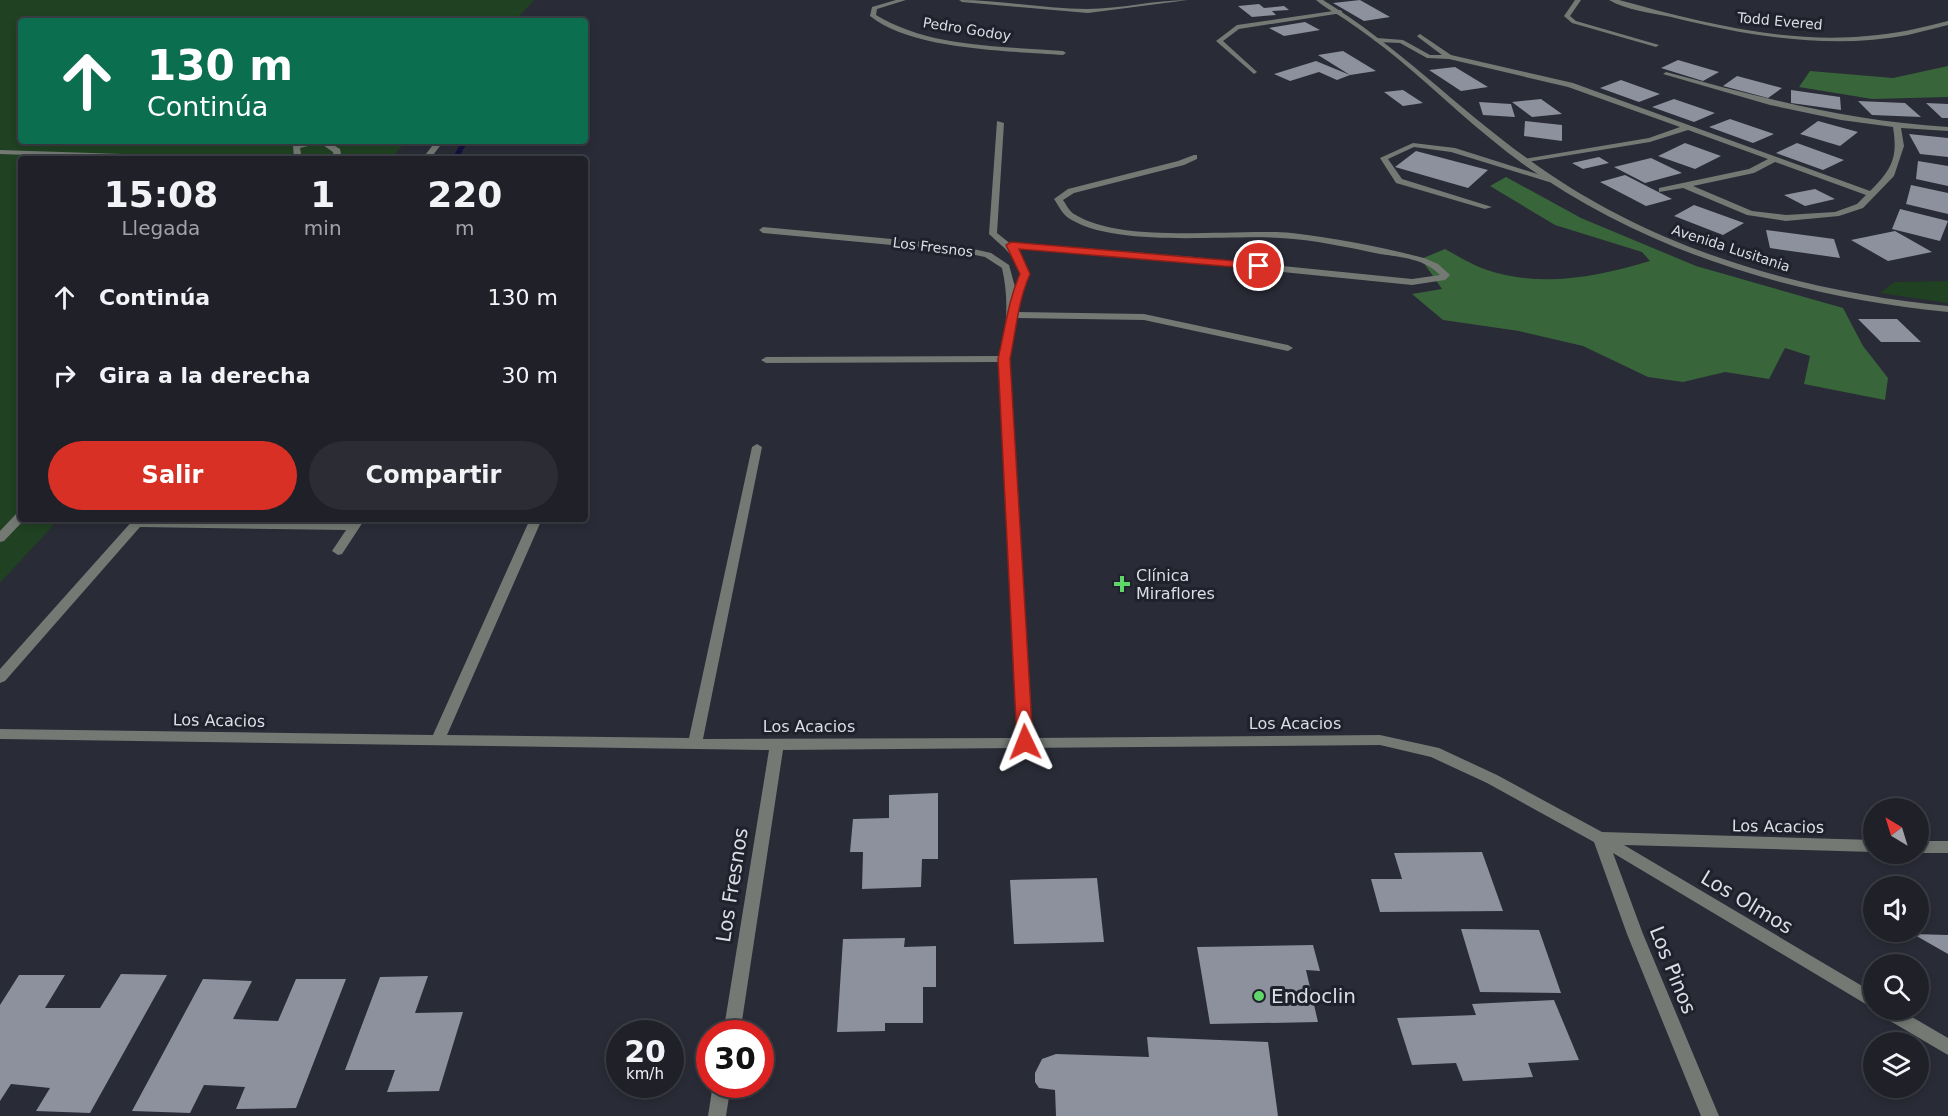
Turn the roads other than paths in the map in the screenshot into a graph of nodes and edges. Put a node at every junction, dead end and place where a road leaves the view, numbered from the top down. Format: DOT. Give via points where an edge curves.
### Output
graph roads {
  1 [pos="903,0"];
  2 [pos="962,0"];
  3 [pos="1185,0"];
  4 [pos="1319,0"];
  5 [pos="1578,0"];
  6 [pos="1612,0"];
  7 [pos="1340,12"];
  8 [pos="1948,23"];
  9 [pos="1420,36"];
  10 [pos="1377,40"];
  11 [pos="1656,45"];
  12 [pos="1063,53"];
  13 [pos="1449,57"];
  14 [pos="1254,72"];
  15 [pos="1665,74"];
  16 [pos="1000,123"];
  17 [pos="1686,128"];
  18 [pos="1897,128"];
  19 [pos="1948,129"];
  20 [pos="308,144"];
  21 [pos="326,144"];
  22 [pos="437,144"];
  23 [pos="0,152"];
  24 [pos="122,156"];
  25 [pos="298,156"];
  26 [pos="338,156"];
  27 [pos="428,156"];
  28 [pos="1194,157"];
  29 [pos="1775,159"];
  30 [pos="1524,161"];
  31 [pos="1552,180"];
  32 [pos="1686,186"];
  33 [pos="1662,190"];
  34 [pos="1872,194"];
  35 [pos="1488,207"];
  36 [pos="763,230"];
  37 [pos="1011,245"];
  38 [pos="1014,299"];
  39 [pos="1948,309"];
  40 [pos="1014,315"];
  41 [pos="1288,348"];
  42 [pos="1004,359"];
  43 [pos="766,360"];
  44 [pos="757,447"];
  45 [pos="18,519"];
  46 [pos="137,522"];
  47 [pos="356,522"];
  48 [pos="535,522"];
  49 [pos="0,538"];
  50 [pos="338,551"];
  51 [pos="0,678"];
  52 [pos="0,734"];
  53 [pos="438,740"];
  54 [pos="695,742"];
  55 [pos="1025,742"];
  56 [pos="777,744"];
  57 [pos="1600,838"];
  58 [pos="1863,846"];
  59 [pos="1929,847"];
  60 [pos="1948,847"];
  61 [pos="1863,995"];
  62 [pos="733,1020"];
  63 [pos="1903,1020"];
  64 [pos="1948,1047"];
  65 [pos="720,1098"];
  66 [pos="717,1116"];
  67 [pos="1710,1116"];
  1 -- 12 [label="street, Pedro Godoy" via="874,8 873,16 881,23 930,38"];
  2 -- 3 [label="street, Pedro Godoy" via="1088,11"];
  4 -- 7 [label="street, Avenida Lusitania"];
  5 -- 11 [label="street" via="1567,16 1574,22"];
  6 -- 8 [label="street, Todd Evered" via="1704,24 1796,37 1885,36"];
  7 -- 10 [label="street, Avenida Lusitania"];
  7 -- 14 [label="street" via="1237,27 1219,41"];
  9 -- 13 [label="street, Avenida Lusitania"];
  10 -- 13 [label="street, Avenida Lusitania" via="1401,41 1429,57"];
  10 -- 30 [label="street, Avenida Lusitania"];
  13 -- 17 [label="street, Avenida Lusitania" via="1570,85"];
  15 -- 18 [label="street" via="1781,105"];
  16 -- 37 [label="street" via="993,234"];
  17 -- 29 [label="street, Avenida Lusitania"];
  17 -- 30 [label="street" via="1640,142"];
  18 -- 19 [label="street"];
  18 -- 34 [label="street" via="1900,146 1891,174"];
  20 -- 25 [label="street" via="296,147"];
  21 -- 26 [label="street" via="338,151"];
  22 -- 27 [label="street"];
  23 -- 24 [label="street"];
  28 -- 37 [label="street" via="1071,191 1058,199 1059,207 1087,223 1153,236 1278,234 1324,240 1406,256 1434,266 1445,275 1412,282"];
  29 -- 32 [label="street" via="1751,171"];
  29 -- 34 [label="street, Avenida Lusitania"];
  30 -- 31 [label="street, Avenida Lusitania"];
  31 -- 35 [label="street" via="1452,150 1423,146 1413,145 1384,158 1399,181"];
  31 -- 39 [label="street, Avenida Lusitania" via="1634,227 1712,258 1860,300"];
  32 -- 33 [label="street"];
  32 -- 34 [label="street" via="1750,213 1785,218 1836,214 1860,206"];
  36 -- 38 [label="street, Los Fresnos" via="974,251 1006,267"];
  37 -- 38 [label="street" via="1025,274"];
  38 -- 40 [label="street, Los Fresnos"];
  40 -- 41 [label="street" via="1144,316"];
  40 -- 42 [label="street, Los Fresnos"];
  42 -- 43 [label="street"];
  42 -- 55 [label="street, Los Fresnos"];
  44 -- 54 [label="street"];
  45 -- 49 [label="street"];
  46 -- 51 [label="street"];
  47 -- 50 [label="street"];
  48 -- 53 [label="street"];
  52 -- 53 [label="street, Los Acacios"];
  53 -- 54 [label="street, Los Acacios"];
  54 -- 56 [label="street, Los Acacios"];
  55 -- 56 [label="street, Los Acacios"];
  55 -- 57 [label="street, Los Acacios" via="1380,740 1434,752"];
  56 -- 62 [label="street, Los Fresnos"];
  57 -- 58 [label="street, Los Acacios"];
  57 -- 61 [label="street, Los Olmos"];
  57 -- 67 [label="street, Los Pinos"];
  59 -- 60 [label="street"];
  63 -- 64 [label="street"];
  65 -- 66 [label="street"];
}
